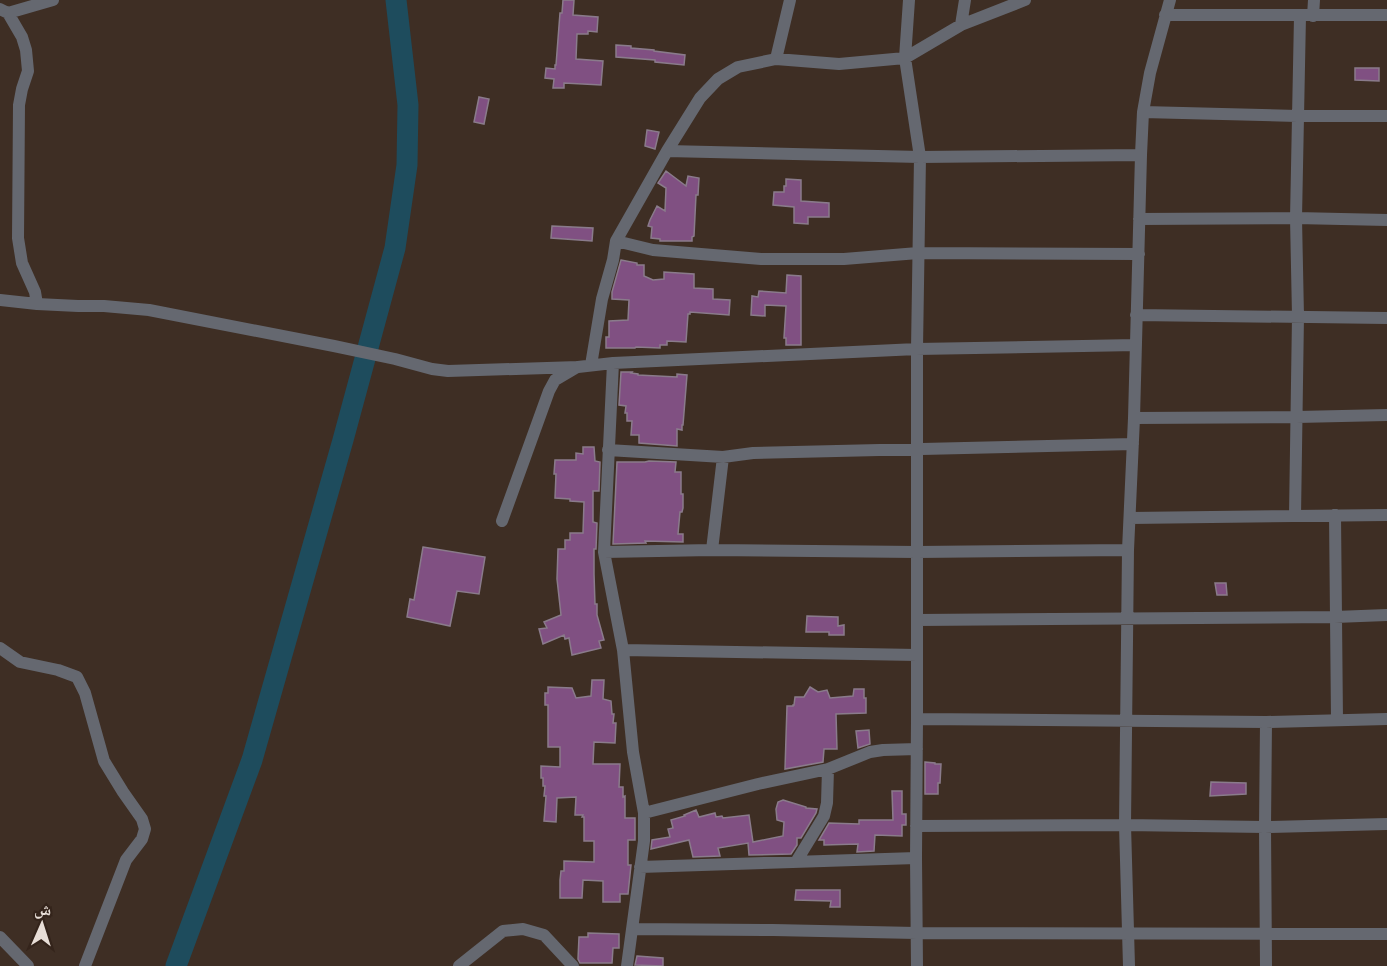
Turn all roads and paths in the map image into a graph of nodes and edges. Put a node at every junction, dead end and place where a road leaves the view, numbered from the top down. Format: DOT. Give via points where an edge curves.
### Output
graph roads {
  1 [pos="53,0"];
  2 [pos="790,0"];
  3 [pos="909,0"];
  4 [pos="965,0"];
  5 [pos="1025,0"];
  6 [pos="1170,0"];
  7 [pos="1314,0"];
  8 [pos="4,11"];
  9 [pos="1165,15"];
  10 [pos="1387,15"];
  11 [pos="1300,16"];
  12 [pos="1313,16"];
  13 [pos="961,25"];
  14 [pos="905,58"];
  15 [pos="776,59"];
  16 [pos="1143,112"];
  17 [pos="1297,116"];
  18 [pos="1387,116"];
  19 [pos="667,151"];
  20 [pos="1141,154"];
  21 [pos="920,157"];
  22 [pos="1296,218"];
  23 [pos="1139,219"];
  24 [pos="1387,220"];
  25 [pos="616,241"];
  26 [pos="918,254"];
  27 [pos="1138,254"];
  28 [pos="0,300"];
  29 [pos="37,304"];
  30 [pos="1136,315"];
  31 [pos="1298,316"];
  32 [pos="1387,318"];
  33 [pos="1136,345"];
  34 [pos="917,349"];
  35 [pos="613,363"];
  36 [pos="585,366"];
  37 [pos="1387,415"];
  38 [pos="1297,417"];
  39 [pos="1134,418"];
  40 [pos="1133,444"];
  41 [pos="608,450"];
  42 [pos="917,450"];
  43 [pos="723,457"];
  44 [pos="1335,515"];
  45 [pos="1387,515"];
  46 [pos="1295,516"];
  47 [pos="1130,518"];
  48 [pos="502,521"];
  49 [pos="712,550"];
  50 [pos="1128,550"];
  51 [pos="604,552"];
  52 [pos="917,552"];
  53 [pos="1387,615"];
  54 [pos="1335,617"];
  55 [pos="1128,618"];
  56 [pos="917,620"];
  57 [pos="0,648"];
  58 [pos="623,650"];
  59 [pos="917,655"];
  60 [pos="917,719"];
  61 [pos="1387,719"];
  62 [pos="1127,720"];
  63 [pos="1337,720"];
  64 [pos="1266,722"];
  65 [pos="917,749"];
  66 [pos="828,769"];
  67 [pos="644,813"];
  68 [pos="1387,824"];
  69 [pos="1125,825"];
  70 [pos="916,826"];
  71 [pos="1265,827"];
  72 [pos="915,858"];
  73 [pos="796,862"];
  74 [pos="640,867"];
  75 [pos="632,929"];
  76 [pos="916,933"];
  77 [pos="1129,933"];
  78 [pos="1266,933"];
  79 [pos="1387,934"];
  80 [pos="0,937"];
  81 [pos="28,966"];
  82 [pos="85,966"];
  83 [pos="459,966"];
  84 [pos="573,966"];
  85 [pos="627,966"];
  86 [pos="917,966"];
  87 [pos="1129,966"];
  88 [pos="1266,966"];
  1 -- 8 [label="street"];
  2 -- 15 [label="street"];
  3 -- 14 [label="street"];
  4 -- 13 [label="street"];
  5 -- 13 [label="street"];
  6 -- 9 [label="street"];
  7 -- 12 [label="street"];
  8 -- 29 [label="street" via="26,50 28,71 19,105 18,238 22,263"];
  9 -- 11 [label="street"];
  9 -- 16 [label="street"];
  10 -- 12 [label="street"];
  11 -- 12 [label="street"];
  11 -- 17 [label="street"];
  13 -- 14 [label="street"];
  14 -- 15 [label="street" via="839,64"];
  14 -- 21 [label="street"];
  15 -- 19 [label="street" via="738,67 718,79 700,98"];
  16 -- 17 [label="street"];
  16 -- 20 [label="street"];
  17 -- 18 [label="street"];
  17 -- 22 [label="street"];
  19 -- 21 [label="street"];
  19 -- 25 [label="street"];
  20 -- 21 [label="street"];
  20 -- 23 [label="street"];
  21 -- 26 [label="street"];
  22 -- 23 [label="street"];
  22 -- 24 [label="street"];
  22 -- 31 [label="street"];
  23 -- 27 [label="street"];
  25 -- 26 [label="street" via="653,250 761,259"];
  25 -- 36 [label="street"];
  26 -- 27 [label="street"];
  26 -- 34 [label="street"];
  27 -- 30 [label="street"];
  28 -- 29 [label="street"];
  29 -- 36 [label="street" via="149,310 448,371"];
  30 -- 31 [label="street"];
  30 -- 33 [label="street"];
  31 -- 32 [label="street"];
  31 -- 38 [label="street"];
  33 -- 34 [label="street"];
  33 -- 39 [label="street"];
  34 -- 35 [label="street"];
  34 -- 42 [label="street"];
  35 -- 36 [label="street"];
  35 -- 41 [label="street"];
  36 -- 48 [label="street" via="555,380 549,391"];
  37 -- 38 [label="street"];
  38 -- 39 [label="street"];
  38 -- 46 [label="street"];
  39 -- 40 [label="street"];
  40 -- 42 [label="street"];
  40 -- 47 [label="street"];
  41 -- 43 [label="street"];
  41 -- 51 [label="street"];
  42 -- 43 [label="street"];
  42 -- 52 [label="street"];
  43 -- 49 [label="street"];
  44 -- 45 [label="street"];
  44 -- 46 [label="street"];
  44 -- 54 [label="street"];
  46 -- 47 [label="street"];
  47 -- 50 [label="street"];
  49 -- 51 [label="street"];
  49 -- 52 [label="street"];
  50 -- 52 [label="street"];
  50 -- 55 [label="street"];
  51 -- 58 [label="street"];
  52 -- 56 [label="street"];
  53 -- 54 [label="street"];
  54 -- 55 [label="street"];
  54 -- 63 [label="street"];
  55 -- 56 [label="street"];
  55 -- 62 [label="street"];
  56 -- 59 [label="street"];
  57 -- 82 [label="street" via="20,662 77,677 104,761 145,829 126,860"];
  58 -- 59 [label="street"];
  58 -- 67 [label="street" via="633,752"];
  59 -- 60 [label="street"];
  60 -- 62 [label="street"];
  60 -- 65 [label="street"];
  61 -- 63 [label="street"];
  62 -- 64 [label="street"];
  62 -- 69 [label="street"];
  63 -- 64 [label="street"];
  64 -- 71 [label="street"];
  65 -- 66 [label="street" via="870,752"];
  65 -- 70 [label="street"];
  66 -- 67 [label="street"];
  66 -- 73 [label="street" via="824,816"];
  67 -- 74 [label="street"];
  68 -- 71 [label="street"];
  69 -- 70 [label="street"];
  69 -- 71 [label="street"];
  69 -- 77 [label="street"];
  70 -- 72 [label="street"];
  71 -- 78 [label="street"];
  72 -- 73 [label="street"];
  72 -- 76 [label="street"];
  73 -- 74 [label="street"];
  74 -- 75 [label="street"];
  75 -- 76 [label="street"];
  75 -- 85 [label="street"];
  76 -- 77 [label="street"];
  76 -- 86 [label="street"];
  77 -- 78 [label="street"];
  77 -- 87 [label="street"];
  78 -- 79 [label="street"];
  78 -- 88 [label="street"];
  80 -- 81 [label="street"];
  83 -- 84 [label="street" via="503,931 523,929 544,935"];
}
